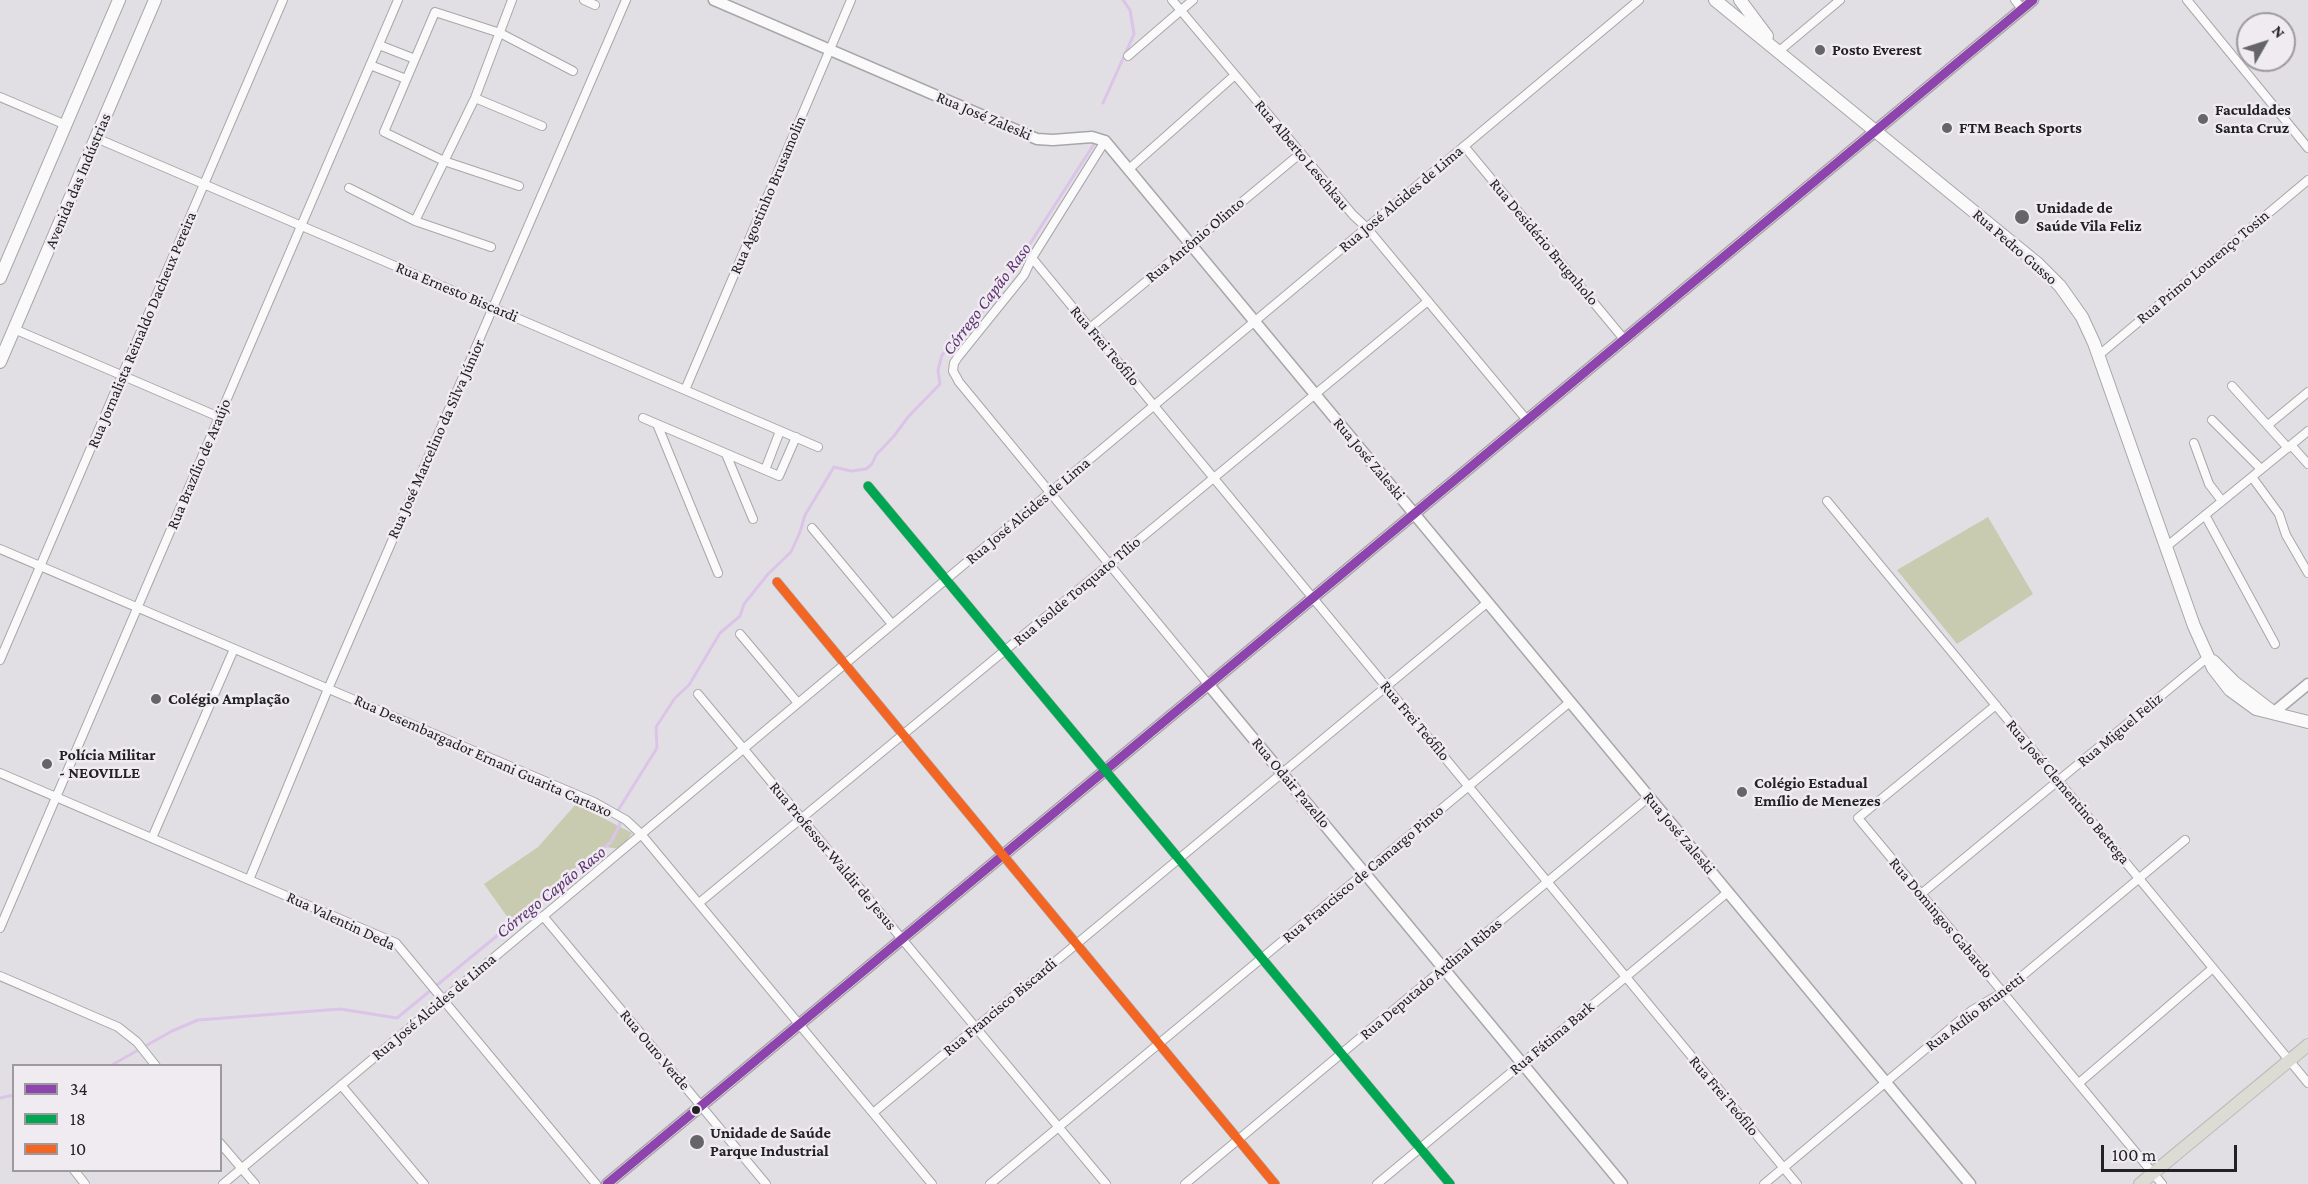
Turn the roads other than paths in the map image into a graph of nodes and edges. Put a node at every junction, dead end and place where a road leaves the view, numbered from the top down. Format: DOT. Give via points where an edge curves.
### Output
graph roads {
  1 [pos="119,0"];
  2 [pos="155,0"];
  3 [pos="284,0"];
  4 [pos="398,0"];
  5 [pos="512,0"];
  6 [pos="584,0"];
  7 [pos="626,0"];
  8 [pos="714,0"];
  9 [pos="851,0"];
  10 [pos="1172,0"];
  11 [pos="1193,0"];
  12 [pos="1639,0"];
  13 [pos="1715,0"];
  14 [pos="1740,0"];
  15 [pos="1840,0"];
  16 [pos="2033,0"];
  17 [pos="2187,0"];
  18 [pos="2019,4"];
  19 [pos="595,5"];
  20 [pos="1181,10"];
  21 [pos="500,33"];
  22 [pos="378,45"];
  23 [pos="830,50"];
  24 [pos="1778,52"];
  25 [pos="1128,56"];
  26 [pos="415,59"];
  27 [pos="370,65"];
  28 [pos="573,71"];
  29 [pos="1235,75"];
  30 [pos="406,79"];
  31 [pos="0,97"];
  32 [pos="475,98"];
  33 [pos="66,125"];
  34 [pos="542,126"];
  35 [pos="1874,130"];
  36 [pos="96,138"];
  37 [pos="1105,141"];
  38 [pos="1464,146"];
  39 [pos="2308,148"];
  40 [pos="1300,153"];
  41 [pos="444,161"];
  42 [pos="1129,169"];
  43 [pos="2308,180"];
  44 [pos="204,184"];
  45 [pos="519,186"];
  46 [pos="349,188"];
  47 [pos="414,221"];
  48 [pos="301,226"];
  49 [pos="1367,228"];
  50 [pos="1191,244"];
  51 [pos="491,248"];
  52 [pos="1032,258"];
  53 [pos="0,278"];
  54 [pos="1428,301"];
  55 [pos="494,308"];
  56 [pos="1255,321"];
  57 [pos="1090,328"];
  58 [pos="14,329"];
  59 [pos="1623,339"];
  60 [pos="2099,355"];
  61 [pos="0,362"];
  62 [pos="122,375"];
  63 [pos="2232,386"];
  64 [pos="685,390"];
  65 [pos="2308,392"];
  66 [pos="1315,394"];
  67 [pos="1154,405"];
  68 [pos="219,417"];
  69 [pos="643,418"];
  70 [pos="1526,419"];
  71 [pos="2212,420"];
  72 [pos="657,423"];
  73 [pos="2268,425"];
  74 [pos="780,431"];
  75 [pos="2308,431"];
  76 [pos="796,437"];
  77 [pos="2194,443"];
  78 [pos="2289,446"];
  79 [pos="818,447"];
  80 [pos="726,454"];
  81 [pos="2308,464"];
  82 [pos="2261,469"];
  83 [pos="765,470"];
  84 [pos="2252,477"];
  85 [pos="1214,478"];
  86 [pos="868,486"];
  87 [pos="1050,492"];
  88 [pos="1827,501"];
  89 [pos="2222,501"];
  90 [pos="1414,513"];
  91 [pos="2205,515"];
  92 [pos="753,519"];
  93 [pos="812,528"];
  94 [pos="2166,547"];
  95 [pos="0,549"];
  96 [pos="1109,564"];
  97 [pos="40,566"];
  98 [pos="718,573"];
  99 [pos="2308,573"];
  100 [pos="946,579"];
  101 [pos="777,582"];
  102 [pos="1312,597"];
  103 [pos="1488,602"];
  104 [pos="137,608"];
  105 [pos="892,624"];
  106 [pos="740,634"];
  107 [pos="2275,644"];
  108 [pos="234,649"];
  109 [pos="1005,650"];
  110 [pos="2208,657"];
  111 [pos="0,660"];
  112 [pos="844,664"];
  113 [pos="1208,684"];
  114 [pos="2308,684"];
  115 [pos="1386,686"];
  116 [pos="328,688"];
  117 [pos="698,694"];
  118 [pos="1570,702"];
  119 [pos="798,703"];
  120 [pos="1996,705"];
  121 [pos="2273,713"];
  122 [pos="2308,722"];
  123 [pos="903,735"];
  124 [pos="743,749"];
  125 [pos="1105,770"];
  126 [pos="0,773"];
  127 [pos="1282,773"];
  128 [pos="2058,781"];
  129 [pos="1469,786"];
  130 [pos="56,797"];
  131 [pos="1649,797"];
  132 [pos="802,819"];
  133 [pos="641,834"];
  134 [pos="152,838"];
  135 [pos="2185,840"];
  136 [pos="1002,855"];
  137 [pos="1179,859"];
  138 [pos="1365,873"];
  139 [pos="2139,879"];
  140 [pos="249,880"];
  141 [pos="1548,882"];
  142 [pos="1728,892"];
  143 [pos="1921,894"];
  144 [pos="699,903"];
  145 [pos="543,916"];
  146 [pos="0,928"];
  147 [pos="902,939"];
  148 [pos="1076,944"];
  149 [pos="1262,958"];
  150 [pos="1444,968"];
  151 [pos="2213,968"];
  152 [pos="0,976"];
  153 [pos="1626,977"];
  154 [pos="2003,992"];
  155 [pos="441,996"];
  156 [pos="800,1024"];
  157 [pos="976,1028"];
  158 [pos="1159,1044"];
  159 [pos="2306,1045"];
  160 [pos="1341,1054"];
  161 [pos="2289,1060"];
  162 [pos="1523,1063"];
  163 [pos="155,1064"];
  164 [pos="1886,1082"];
  165 [pos="2079,1083"];
  166 [pos="2308,1083"];
  167 [pos="341,1085"];
  168 [pos="701,1106"];
  169 [pos="873,1113"];
  170 [pos="1058,1127"];
  171 [pos="1238,1140"];
  172 [pos="222,1145"];
  173 [pos="1420,1148"];
  174 [pos="1784,1167"];
  175 [pos="242,1168"];
  176 [pos="76,1172"];
  177 [pos="2153,1173"];
  178 [pos="85,1184"];
  179 [pos="223,1184"];
  180 [pos="255,1184"];
  181 [pos="424,1184"];
  182 [pos="596,1184"];
  183 [pos="608,1184"];
  184 [pos="766,1184"];
  185 [pos="932,1184"];
  186 [pos="990,1184"];
  187 [pos="1106,1184"];
  188 [pos="1185,1184"];
  189 [pos="1275,1184"];
  190 [pos="1377,1184"];
  191 [pos="1450,1184"];
  192 [pos="1622,1184"];
  193 [pos="1764,1184"];
  194 [pos="1797,1184"];
  195 [pos="1970,1184"];
  196 [pos="2140,1184"];
  197 [pos="2162,1184"];
  1 -- 33 [label="main road, Avenida das Indústrias"];
  2 -- 36 [label="main road, Avenida das Indústrias"];
  3 -- 44 [label="street, Rua Jornalista Reinaldo Dacheux Pereira"];
  4 -- 22 [label="street, Rua Brazílio de Araújo"];
  5 -- 21 [label="street"];
  6 -- 19 [label="street"];
  7 -- 55 [label="street, Rua José Marcelino da Silva Júnior"];
  8 -- 23 [label="street, Rua José Zaleski"];
  9 -- 23 [label="street, Rua Agostinho Brusamolin"];
  10 -- 20 [label="street, Rua Alberto Leschkau"];
  11 -- 20 [label="street"];
  12 -- 38 [label="street, Rua José Alcides de Lima"];
  13 -- 24 [label="main road, Rua Pedro Gusso"];
  14 -- 24 [label="main road"];
  15 -- 24 [label="street"];
  16 -- 18 [label="street"];
  17 -- 39 [label="street"];
  18 -- 35 [label="street"];
  20 -- 25 [label="street"];
  20 -- 29 [label="street, Rua Alberto Leschkau"];
  21 -- 26 [label="street" via="435,12"];
  21 -- 28 [label="street"];
  21 -- 32 [label="street"];
  22 -- 26 [label="street"];
  22 -- 27 [label="street, Rua Brazílio de Araújo"];
  23 -- 37 [label="street, Rua José Zaleski" via="1037,139 1092,137"];
  23 -- 64 [label="street, Rua Agostinho Brusamolin"];
  24 -- 35 [label="main road, Rua Pedro Gusso"];
  26 -- 30 [label="street"];
  27 -- 30 [label="street"];
  27 -- 48 [label="street, Rua Brazílio de Araújo"];
  29 -- 40 [label="street, Rua Alberto Leschkau"];
  29 -- 42 [label="street"];
  30 -- 41 [label="street" via="384,132"];
  31 -- 33 [label="street"];
  32 -- 34 [label="street"];
  32 -- 41 [label="street"];
  33 -- 53 [label="main road, Avenida das Indústrias"];
  35 -- 59 [label="street"];
  35 -- 60 [label="main road, Rua Pedro Gusso" via="2049,274 2082,317"];
  36 -- 44 [label="street, Rua Ernesto Biscardi"];
  36 -- 58 [label="main road, Avenida das Indústrias"];
  37 -- 42 [label="street, Rua José Zaleski"];
  37 -- 52 [label="street"];
  38 -- 49 [label="street, Rua José Alcides de Lima"];
  38 -- 59 [label="street, Rua Desidério Brugnholo"];
  40 -- 49 [label="street, Rua Alberto Leschkau"];
  40 -- 50 [label="street, Rua Antônio Olinto"];
  41 -- 45 [label="street"];
  41 -- 47 [label="street"];
  42 -- 50 [label="street, Rua José Zaleski"];
  43 -- 60 [label="street, Rua Primo Lourenço Tosin"];
  44 -- 48 [label="street, Rua Ernesto Biscardi"];
  44 -- 62 [label="street, Rua Jornalista Reinaldo Dacheux Pereira"];
  46 -- 47 [label="street"];
  47 -- 51 [label="street"];
  48 -- 55 [label="street, Rua Ernesto Biscardi"];
  48 -- 68 [label="street, Rua Brazílio de Araújo"];
  49 -- 54 [label="street, Rua Alberto Leschkau"];
  49 -- 56 [label="street, Rua José Alcides de Lima"];
  50 -- 56 [label="street, Rua José Zaleski"];
  50 -- 57 [label="street, Rua Antônio Olinto"];
  52 -- 57 [label="street, Rua Frei Teófilo"];
  52 -- 87 [label="street, Rua Odair Pazello" via="1017,285 954,363 953,371"];
  54 -- 66 [label="street, Rua Isolde Torquato Tílio"];
  54 -- 70 [label="street, Rua Alberto Leschkau"];
  55 -- 64 [label="street, Rua Ernesto Biscardi"];
  55 -- 116 [label="street, Rua José Marcelino da Silva Júnior"];
  56 -- 66 [label="street, Rua José Zaleski"];
  56 -- 67 [label="street, Rua José Alcides de Lima"];
  57 -- 67 [label="street, Rua Frei Teófilo"];
  58 -- 61 [label="main road, Avenida das Indústrias"];
  58 -- 62 [label="street"];
  59 -- 70 [label="street"];
  60 -- 94 [label="main road, Rua Pedro Gusso"];
  62 -- 68 [label="street"];
  62 -- 97 [label="street, Rua Jornalista Reinaldo Dacheux Pereira"];
  63 -- 73 [label="street"];
  64 -- 74 [label="street, Rua Ernesto Biscardi"];
  65 -- 73 [label="street"];
  66 -- 85 [label="street, Rua Isolde Torquato Tílio"];
  66 -- 90 [label="street, Rua José Zaleski"];
  67 -- 85 [label="street, Rua Frei Teófilo"];
  67 -- 87 [label="street, Rua José Alcides de Lima"];
  68 -- 104 [label="street, Rua Brazílio de Araújo"];
  69 -- 72 [label="street"];
  70 -- 90 [label="street"];
  71 -- 82 [label="street"];
  72 -- 80 [label="street"];
  72 -- 98 [label="street"];
  73 -- 78 [label="street"];
  74 -- 76 [label="street, Rua Ernesto Biscardi"];
  74 -- 83 [label="street"];
  75 -- 78 [label="street"];
  76 -- 79 [label="street, Rua Ernesto Biscardi"];
  76 -- 83 [label="street" via="780,476"];
  77 -- 89 [label="street" via="2208,484"];
  78 -- 81 [label="street"];
  78 -- 82 [label="street"];
  80 -- 83 [label="street"];
  80 -- 92 [label="street"];
  82 -- 84 [label="street"];
  84 -- 89 [label="street"];
  84 -- 99 [label="street" via="2279,514"];
  85 -- 96 [label="street, Rua Isolde Torquato Tílio"];
  85 -- 102 [label="street, Rua Frei Teófilo"];
  86 -- 100 [label="street"];
  87 -- 96 [label="street, Rua Odair Pazello"];
  87 -- 100 [label="street, Rua José Alcides de Lima"];
  88 -- 120 [label="street, Rua José Clementino Bettega"];
  89 -- 91 [label="street"];
  90 -- 102 [label="street"];
  90 -- 103 [label="street, Rua José Zaleski"];
  91 -- 94 [label="street"];
  91 -- 107 [label="street"];
  93 -- 105 [label="street"];
  94 -- 110 [label="main road, Rua Pedro Gusso"];
  95 -- 97 [label="street, Rua Desembargador Ernani Guarita Cartaxo"];
  96 -- 109 [label="street, Rua Isolde Torquato Tílio"];
  96 -- 113 [label="street, Rua Odair Pazello"];
  97 -- 104 [label="street, Rua Desembargador Ernani Guarita Cartaxo"];
  97 -- 111 [label="street, Rua Jornalista Reinaldo Dacheux Pereira"];
  100 -- 105 [label="street, Rua José Alcides de Lima"];
  100 -- 109 [label="street"];
  101 -- 112 [label="street"];
  102 -- 113 [label="street"];
  102 -- 115 [label="street, Rua Frei Teófilo"];
  103 -- 115 [label="street, Rua Francisco Biscardi"];
  103 -- 118 [label="street, Rua José Zaleski"];
  104 -- 108 [label="street, Rua Desembargador Ernani Guarita Cartaxo"];
  104 -- 130 [label="street, Rua Brazílio de Araújo"];
  105 -- 112 [label="street, Rua José Alcides de Lima"];
  106 -- 119 [label="street"];
  108 -- 116 [label="street, Rua Desembargador Ernani Guarita Cartaxo"];
  108 -- 134 [label="street"];
  109 -- 123 [label="street, Rua Isolde Torquato Tílio"];
  109 -- 125 [label="street"];
  110 -- 121 [label="main road, Rua Pedro Gusso"];
  110 -- 128 [label="street, Rua Miguel Feliz"];
  112 -- 119 [label="street, Rua José Alcides de Lima"];
  112 -- 123 [label="street"];
  113 -- 125 [label="street"];
  113 -- 127 [label="street, Rua Odair Pazello"];
  114 -- 121 [label="street"];
  115 -- 127 [label="street, Rua Francisco Biscardi"];
  115 -- 129 [label="street, Rua Frei Teófilo"];
  116 -- 133 [label="street, Rua Desembargador Ernani Guarita Cartaxo" via="608,808"];
  116 -- 140 [label="street, Rua José Marcelino da Silva Júnior"];
  117 -- 124 [label="street, Rua Professor Waldir de Jesus"];
  118 -- 129 [label="street, Rua Francisco de Camargo Pinto"];
  118 -- 131 [label="street, Rua José Zaleski"];
  119 -- 124 [label="street, Rua José Alcides de Lima"];
  120 -- 128 [label="street, Rua José Clementino Bettega"];
  120 -- 143 [label="street, Rua Domingos Gabardo" via="1858,818"];
  121 -- 122 [label="main road, Rua Pedro Gusso"];
  123 -- 132 [label="street, Rua Isolde Torquato Tílio"];
  123 -- 136 [label="street"];
  124 -- 132 [label="street, Rua Professor Waldir de Jesus"];
  124 -- 133 [label="street, Rua José Alcides de Lima"];
  125 -- 136 [label="street"];
  125 -- 137 [label="street"];
  126 -- 130 [label="street, Rua Valentin Deda"];
  127 -- 137 [label="street, Rua Francisco Biscardi"];
  127 -- 138 [label="street, Rua Odair Pazello"];
  128 -- 139 [label="street, Rua José Clementino Bettega"];
  128 -- 143 [label="street, Rua Miguel Feliz"];
  129 -- 138 [label="street, Rua Francisco de Camargo Pinto"];
  129 -- 141 [label="street, Rua Frei Teófilo"];
  130 -- 134 [label="street, Rua Valentin Deda"];
  130 -- 146 [label="street, Rua Brazílio de Araújo"];
  131 -- 141 [label="street, Rua Deputado Ardinal Ribas"];
  131 -- 142 [label="street, Rua José Zaleski"];
  132 -- 144 [label="street, Rua Isolde Torquato Tílio"];
  132 -- 147 [label="street, Rua Professor Waldir de Jesus"];
  133 -- 144 [label="street, Rua Desembargador Ernani Guarita Cartaxo"];
  133 -- 145 [label="street, Rua José Alcides de Lima"];
  134 -- 140 [label="street, Rua Valentin Deda"];
  135 -- 139 [label="street, Rua Atílio Brunetti"];
  136 -- 147 [label="street"];
  136 -- 148 [label="street"];
  137 -- 148 [label="street, Rua Francisco Biscardi"];
  137 -- 149 [label="street"];
  138 -- 149 [label="street, Rua Francisco de Camargo Pinto"];
  138 -- 150 [label="street, Rua Odair Pazello"];
  139 -- 151 [label="street, Rua José Clementino Bettega"];
  139 -- 154 [label="street, Rua Atílio Brunetti"];
  140 -- 155 [label="street, Rua Valentin Deda" via="396,943"];
  141 -- 150 [label="street, Rua Deputado Ardinal Ribas"];
  141 -- 153 [label="street, Rua Frei Teófilo"];
  142 -- 153 [label="street, Rua Fátima Bark"];
  142 -- 164 [label="street, Rua José Zaleski"];
  143 -- 154 [label="street, Rua Domingos Gabardo"];
  144 -- 156 [label="street, Rua Desembargador Ernani Guarita Cartaxo"];
  145 -- 155 [label="street, Rua José Alcides de Lima"];
  145 -- 168 [label="street, Rua Ouro Verde"];
  147 -- 156 [label="street"];
  147 -- 157 [label="street, Rua Professor Waldir de Jesus"];
  148 -- 157 [label="street, Rua Francisco Biscardi"];
  148 -- 158 [label="street"];
  149 -- 158 [label="street, Rua Francisco de Camargo Pinto"];
  149 -- 160 [label="street"];
  150 -- 160 [label="street, Rua Deputado Ardinal Ribas"];
  150 -- 162 [label="street, Rua Odair Pazello"];
  151 -- 161 [label="street, Rua José Clementino Bettega"];
  151 -- 165 [label="street"];
  152 -- 163 [label="street" via="118,1027"];
  153 -- 162 [label="street, Rua Fátima Bark"];
  153 -- 174 [label="street, Rua Frei Teófilo"];
  154 -- 164 [label="street, Rua Atílio Brunetti" via="1971,1011"];
  154 -- 165 [label="street, Rua Domingos Gabardo"];
  155 -- 167 [label="street, Rua José Alcides de Lima"];
  155 -- 182 [label="street, Rua Valentin Deda"];
  156 -- 168 [label="street"];
  156 -- 169 [label="street, Rua Desembargador Ernani Guarita Cartaxo"];
  157 -- 169 [label="street, Rua Francisco Biscardi"];
  157 -- 170 [label="street, Rua Professor Waldir de Jesus"];
  158 -- 170 [label="street, Rua Francisco de Camargo Pinto"];
  158 -- 171 [label="street"];
  159 -- 161 [label="main road"];
  160 -- 171 [label="street, Rua Deputado Ardinal Ribas"];
  160 -- 173 [label="street"];
  161 -- 166 [label="street, Rua José Clementino Bettega"];
  161 -- 177 [label="main road"];
  162 -- 173 [label="street, Rua Fátima Bark"];
  162 -- 192 [label="street, Rua Odair Pazello"];
  164 -- 174 [label="street, Rua Atílio Brunetti"];
  164 -- 195 [label="street, Rua José Zaleski"];
  165 -- 177 [label="street, Rua Domingos Gabardo"];
  167 -- 175 [label="street, Rua José Alcides de Lima"];
  167 -- 181 [label="street"];
  168 -- 183 [label="street"];
  168 -- 184 [label="street, Rua Ouro Verde"];
  169 -- 185 [label="street, Rua Desembargador Ernani Guarita Cartaxo"];
  170 -- 186 [label="street, Rua Francisco de Camargo Pinto"];
  170 -- 187 [label="street, Rua Professor Waldir de Jesus"];
  171 -- 188 [label="street, Rua Deputado Ardinal Ribas"];
  171 -- 189 [label="street"];
  172 -- 175 [label="street"];
  173 -- 190 [label="street, Rua Fátima Bark"];
  173 -- 191 [label="street"];
  174 -- 193 [label="street, Rua Atílio Brunetti"];
  174 -- 194 [label="street, Rua Frei Teófilo"];
  175 -- 179 [label="street, Rua José Alcides de Lima"];
  175 -- 180 [label="street"];
  176 -- 178 [label="street"];
  177 -- 196 [label="main road"];
  177 -- 197 [label="street, Rua Domingos Gabardo"];
}
